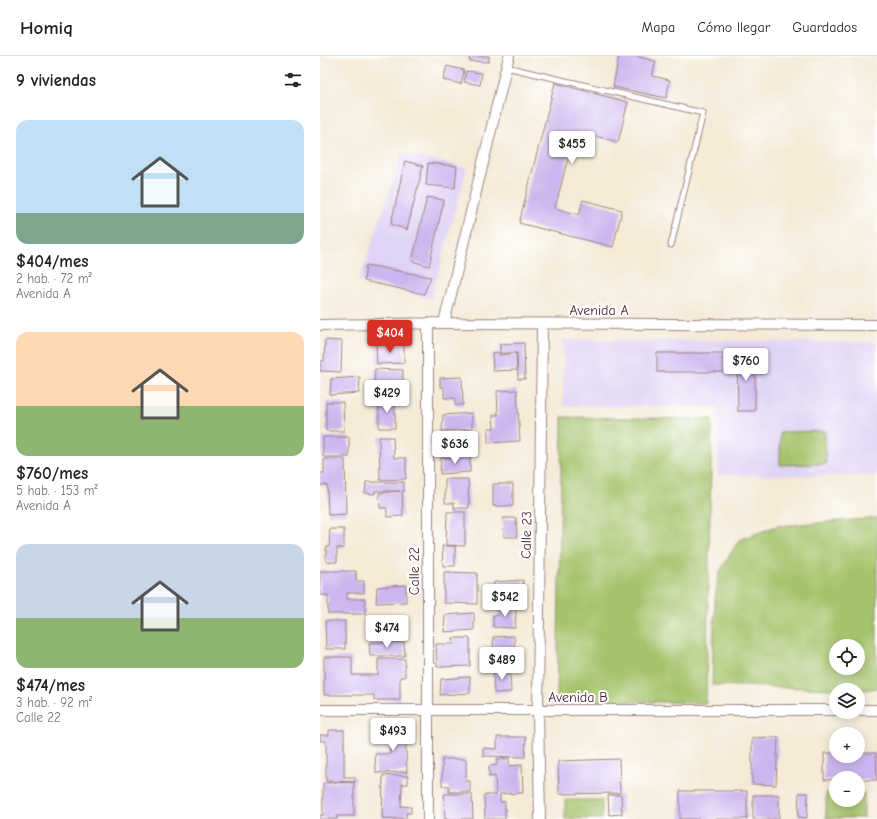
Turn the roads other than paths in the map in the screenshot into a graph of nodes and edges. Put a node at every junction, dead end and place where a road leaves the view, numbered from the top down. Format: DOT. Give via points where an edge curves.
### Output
graph roads {
  1 [pos="508,56"];
  2 [pos="506,67"];
  3 [pos="671,245"];
  4 [pos="444,323"];
  5 [pos="428,324"];
  6 [pos="542,324"];
  7 [pos="320,325"];
  8 [pos="877,325"];
  9 [pos="320,710"];
  10 [pos="428,710"];
  11 [pos="829,710"];
  12 [pos="865,710"];
  13 [pos="877,710"];
  14 [pos="538,711"];
  15 [pos="428,819"];
  16 [pos="540,819"];
  1 -- 2 [label="street"];
  2 -- 3 [label="lane" via="703,113"];
  2 -- 4 [label="street"];
  4 -- 5 [label="street, Avenida A"];
  4 -- 6 [label="street, Avenida A"];
  5 -- 7 [label="street, Avenida A"];
  5 -- 10 [label="street, Calle 22"];
  6 -- 8 [label="street, Avenida A"];
  6 -- 14 [label="street, Calle 23"];
  9 -- 10 [label="street, Avenida B"];
  10 -- 14 [label="street, Avenida B"];
  10 -- 15 [label="street, Calle 22"];
  11 -- 14 [label="street, Avenida B"];
  12 -- 13 [label="street"];
  14 -- 16 [label="street, Calle 23"];
}
